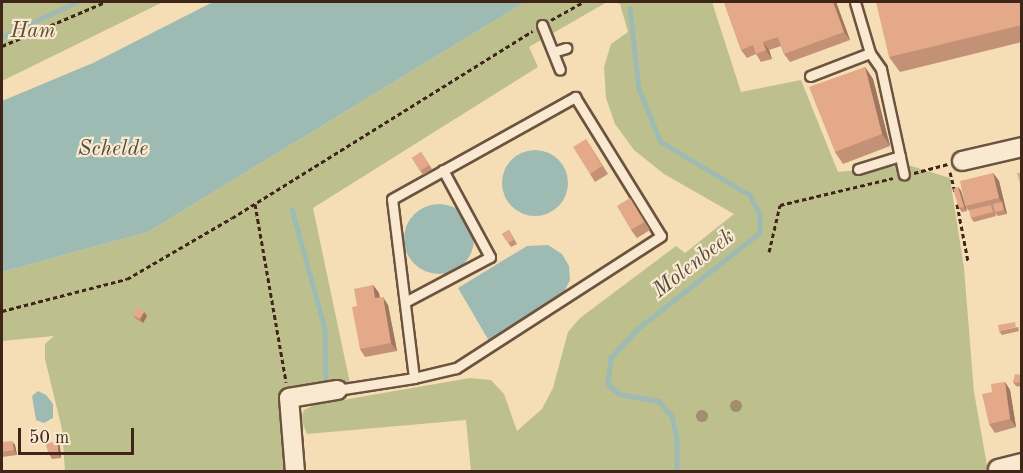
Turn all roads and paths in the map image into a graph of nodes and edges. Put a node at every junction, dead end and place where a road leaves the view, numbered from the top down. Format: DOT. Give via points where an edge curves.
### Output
graph roads {
  1 [pos="105,2"];
  2 [pos="583,2"];
  3 [pos="855,2"];
  4 [pos="542,25"];
  5 [pos="2,46"];
  6 [pos="566,48"];
  7 [pos="553,52"];
  8 [pos="870,53"];
  9 [pos="560,70"];
  10 [pos="810,76"];
  11 [pos="1022,147"];
  12 [pos="900,156"];
  13 [pos="955,163"];
  14 [pos="858,169"];
  15 [pos="443,170"];
  16 [pos="904,175"];
  17 [pos="255,204"];
  18 [pos="769,252"];
  19 [pos="968,261"];
  20 [pos="405,302"];
  21 [pos="2,311"];
  22 [pos="414,378"];
  23 [pos="337,390"];
  24 [pos="289,398"];
  25 [pos="1022,463"];
  26 [pos="998,469"];
  27 [pos="295,471"];
  1 -- 5 [label="path"];
  2 -- 4 [label="path"];
  3 -- 8 [label="lane"];
  4 -- 7 [label="lane"];
  4 -- 17 [label="path"];
  6 -- 7 [label="lane"];
  7 -- 9 [label="lane"];
  8 -- 10 [label="lane"];
  8 -- 12 [label="lane" via="881,69"];
  11 -- 13 [label="street"];
  12 -- 14 [label="lane"];
  12 -- 16 [label="lane"];
  13 -- 16 [label="path"];
  13 -- 19 [label="path"];
  15 -- 20 [label="lane" via="392,199"];
  15 -- 20 [label="lane" via="490,257"];
  15 -- 22 [label="lane" via="574,97 661,236 456,368"];
  16 -- 18 [label="path" via="780,205"];
  17 -- 21 [label="path" via="127,279"];
  17 -- 24 [label="path"];
  20 -- 22 [label="lane"];
  22 -- 23 [label="lane"];
  23 -- 24 [label="street"];
  24 -- 27 [label="street"];
  25 -- 26 [label="street"];
}
